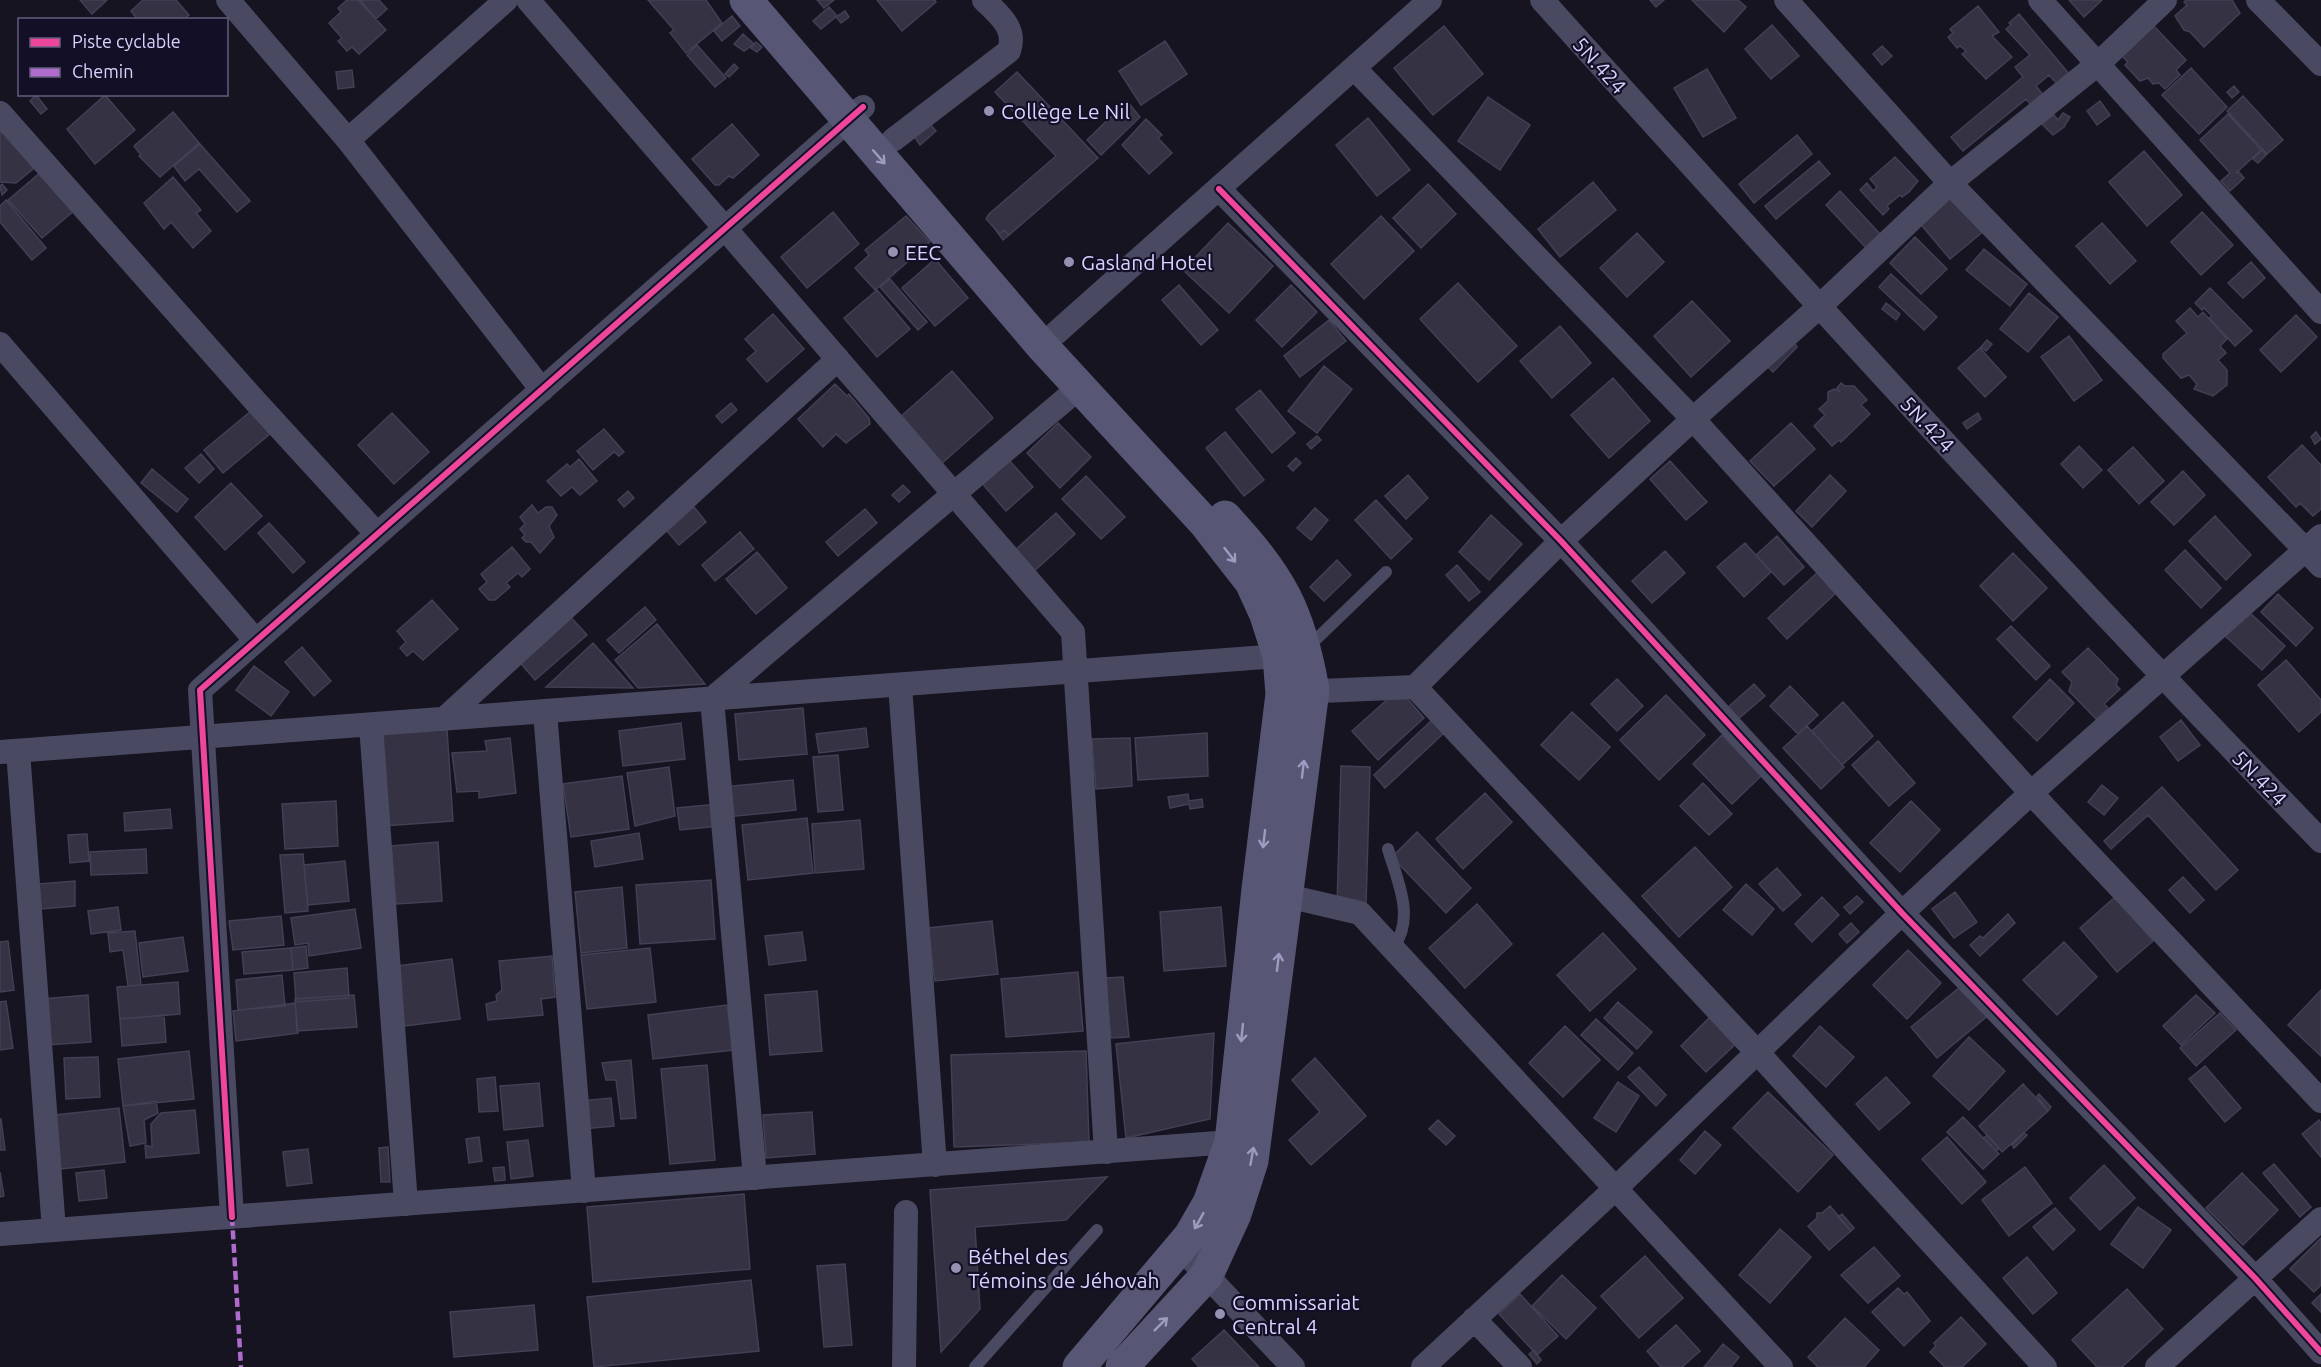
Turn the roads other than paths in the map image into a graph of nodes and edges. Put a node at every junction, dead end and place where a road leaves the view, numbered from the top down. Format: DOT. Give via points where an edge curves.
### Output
graph roads {
  1 [pos="228,0"];
  2 [pos="506,0"];
  3 [pos="528,0"];
  4 [pos="746,0"];
  5 [pos="770,0"];
  6 [pos="984,0"];
  7 [pos="1430,0"];
  8 [pos="1542,0"];
  9 [pos="1786,0"];
  10 [pos="2040,0"];
  11 [pos="2165,0"];
  12 [pos="2258,0"];
  13 [pos="2098,63"];
  14 [pos="2321,64"];
  15 [pos="1354,68"];
  16 [pos="0,113"];
  17 [pos="855,114"];
  18 [pos="348,140"];
  19 [pos="893,140"];
  20 [pos="1950,183"];
  21 [pos="1219,189"];
  22 [pos="725,229"];
  23 [pos="1819,307"];
  24 [pos="2321,312"];
  25 [pos="1056,333"];
  26 [pos="0,344"];
  27 [pos="838,359"];
  28 [pos="1080,387"];
  29 [pos="542,390"];
  30 [pos="1693,418"];
  31 [pos="955,495"];
  32 [pos="377,534"];
  33 [pos="1561,541"];
  34 [pos="2316,551"];
  35 [pos="1386,572"];
  36 [pos="256,641"];
  37 [pos="1292,652"];
  38 [pos="1075,672"];
  39 [pos="2162,678"];
  40 [pos="900,685"];
  41 [pos="1415,687"];
  42 [pos="1298,692"];
  43 [pos="712,699"];
  44 [pos="545,712"];
  45 [pos="444,719"];
  46 [pos="371,725"];
  47 [pos="203,738"];
  48 [pos="9,752"];
  49 [pos="2031,793"];
  50 [pos="2321,841"];
  51 [pos="1388,849"];
  52 [pos="1272,892"];
  53 [pos="1902,913"];
  54 [pos="1393,948"];
  55 [pos="1757,1052"];
  56 [pos="2321,1101"];
  57 [pos="1231,1142"];
  58 [pos="1106,1152"];
  59 [pos="935,1165"];
  60 [pos="756,1178"];
  61 [pos="1616,1188"];
  62 [pos="584,1191"];
  63 [pos="406,1204"];
  64 [pos="906,1212"];
  65 [pos="232,1217"];
  66 [pos="2321,1219"];
  67 [pos="54,1230"];
  68 [pos="1097,1230"];
  69 [pos="0,1234"];
  70 [pos="1181,1248"];
  71 [pos="1207,1275"];
  72 [pos="2255,1278"];
  73 [pos="1474,1319"];
  74 [pos="2321,1352"];
  75 [pos="904,1367"];
  76 [pos="975,1367"];
  77 [pos="1079,1367"];
  78 [pos="1122,1367"];
  79 [pos="1293,1367"];
  80 [pos="1423,1367"];
  81 [pos="1520,1367"];
  82 [pos="1781,1367"];
  83 [pos="2045,1367"];
  84 [pos="2157,1367"];
  1 -- 18 [label="street"];
  2 -- 18 [label="street"];
  3 -- 22 [label="street"];
  4 -- 17 [label="main road"];
  5 -- 17 [label="main road"];
  6 -- 19 [label="street" via="1007,23 1013,42 1009,51"];
  7 -- 15 [label="street"];
  8 -- 23 [label="street, 5N.424"];
  9 -- 20 [label="street"];
  10 -- 13 [label="street"];
  11 -- 13 [label="street"];
  12 -- 14 [label="street"];
  13 -- 20 [label="street"];
  13 -- 24 [label="street"];
  15 -- 21 [label="street"];
  15 -- 30 [label="street"];
  16 -- 32 [label="street"];
  17 -- 19 [label="main road"];
  17 -- 22 [label="street"];
  17 -- 28 [label="main road, one-way"];
  18 -- 29 [label="street"];
  19 -- 25 [label="main road"];
  20 -- 23 [label="street"];
  20 -- 34 [label="street"];
  21 -- 25 [label="street"];
  21 -- 33 [label="street"];
  22 -- 27 [label="street"];
  22 -- 29 [label="street"];
  23 -- 30 [label="street"];
  23 -- 39 [label="street, 5N.424"];
  25 -- 37 [label="main road" via="1255,550 1292,607"];
  26 -- 36 [label="street"];
  27 -- 31 [label="street"];
  27 -- 45 [label="street"];
  28 -- 31 [label="street"];
  28 -- 37 [label="main road, one-way" via="1205,523 1251,582 1266,615"];
  29 -- 32 [label="street"];
  30 -- 33 [label="street"];
  30 -- 49 [label="street"];
  31 -- 38 [label="street" via="1073,632"];
  31 -- 43 [label="street"];
  32 -- 36 [label="street"];
  33 -- 41 [label="street"];
  33 -- 53 [label="street"];
  34 -- 39 [label="street"];
  35 -- 37 [label="lane"];
  36 -- 47 [label="street" via="200,690"];
  37 -- 38 [label="street"];
  37 -- 42 [label="main road"];
  38 -- 40 [label="street"];
  38 -- 58 [label="street"];
  39 -- 49 [label="street"];
  39 -- 50 [label="street, 5N.424"];
  40 -- 43 [label="street"];
  40 -- 59 [label="street"];
  41 -- 42 [label="street"];
  41 -- 55 [label="street"];
  42 -- 52 [label="main road"];
  43 -- 44 [label="street"];
  43 -- 60 [label="street"];
  44 -- 45 [label="street"];
  44 -- 62 [label="street"];
  45 -- 46 [label="street"];
  46 -- 47 [label="street"];
  46 -- 63 [label="street"];
  47 -- 48 [label="street"];
  47 -- 65 [label="street"];
  48 -- 67 [label="street"];
  49 -- 53 [label="street"];
  49 -- 56 [label="street"];
  51 -- 54 [label="lane" via="1405,916"];
  52 -- 54 [label="street" via="1360,913"];
  52 -- 57 [label="main road, one-way"];
  71 -- 52 [label="main road, one-way" via="1235,1214 1252,1161"];
  53 -- 55 [label="street"];
  53 -- 72 [label="street"];
  54 -- 61 [label="street"];
  55 -- 61 [label="street"];
  55 -- 83 [label="street"];
  57 -- 58 [label="street"];
  57 -- 70 [label="main road, one-way" via="1209,1203"];
  58 -- 59 [label="street"];
  59 -- 60 [label="street"];
  60 -- 62 [label="street"];
  61 -- 73 [label="street"];
  61 -- 82 [label="street"];
  62 -- 63 [label="street"];
  63 -- 65 [label="street"];
  64 -- 75 [label="street"];
  65 -- 67 [label="street"];
  66 -- 72 [label="street"];
  67 -- 69 [label="street"];
  68 -- 76 [label="lane"];
  70 -- 71 [label="street"];
  70 -- 77 [label="main road"];
  78 -- 71 [label="main road, one-way"];
  71 -- 79 [label="street"];
  72 -- 74 [label="street"];
  72 -- 84 [label="street"];
  73 -- 80 [label="street"];
  73 -- 81 [label="street"];
}
